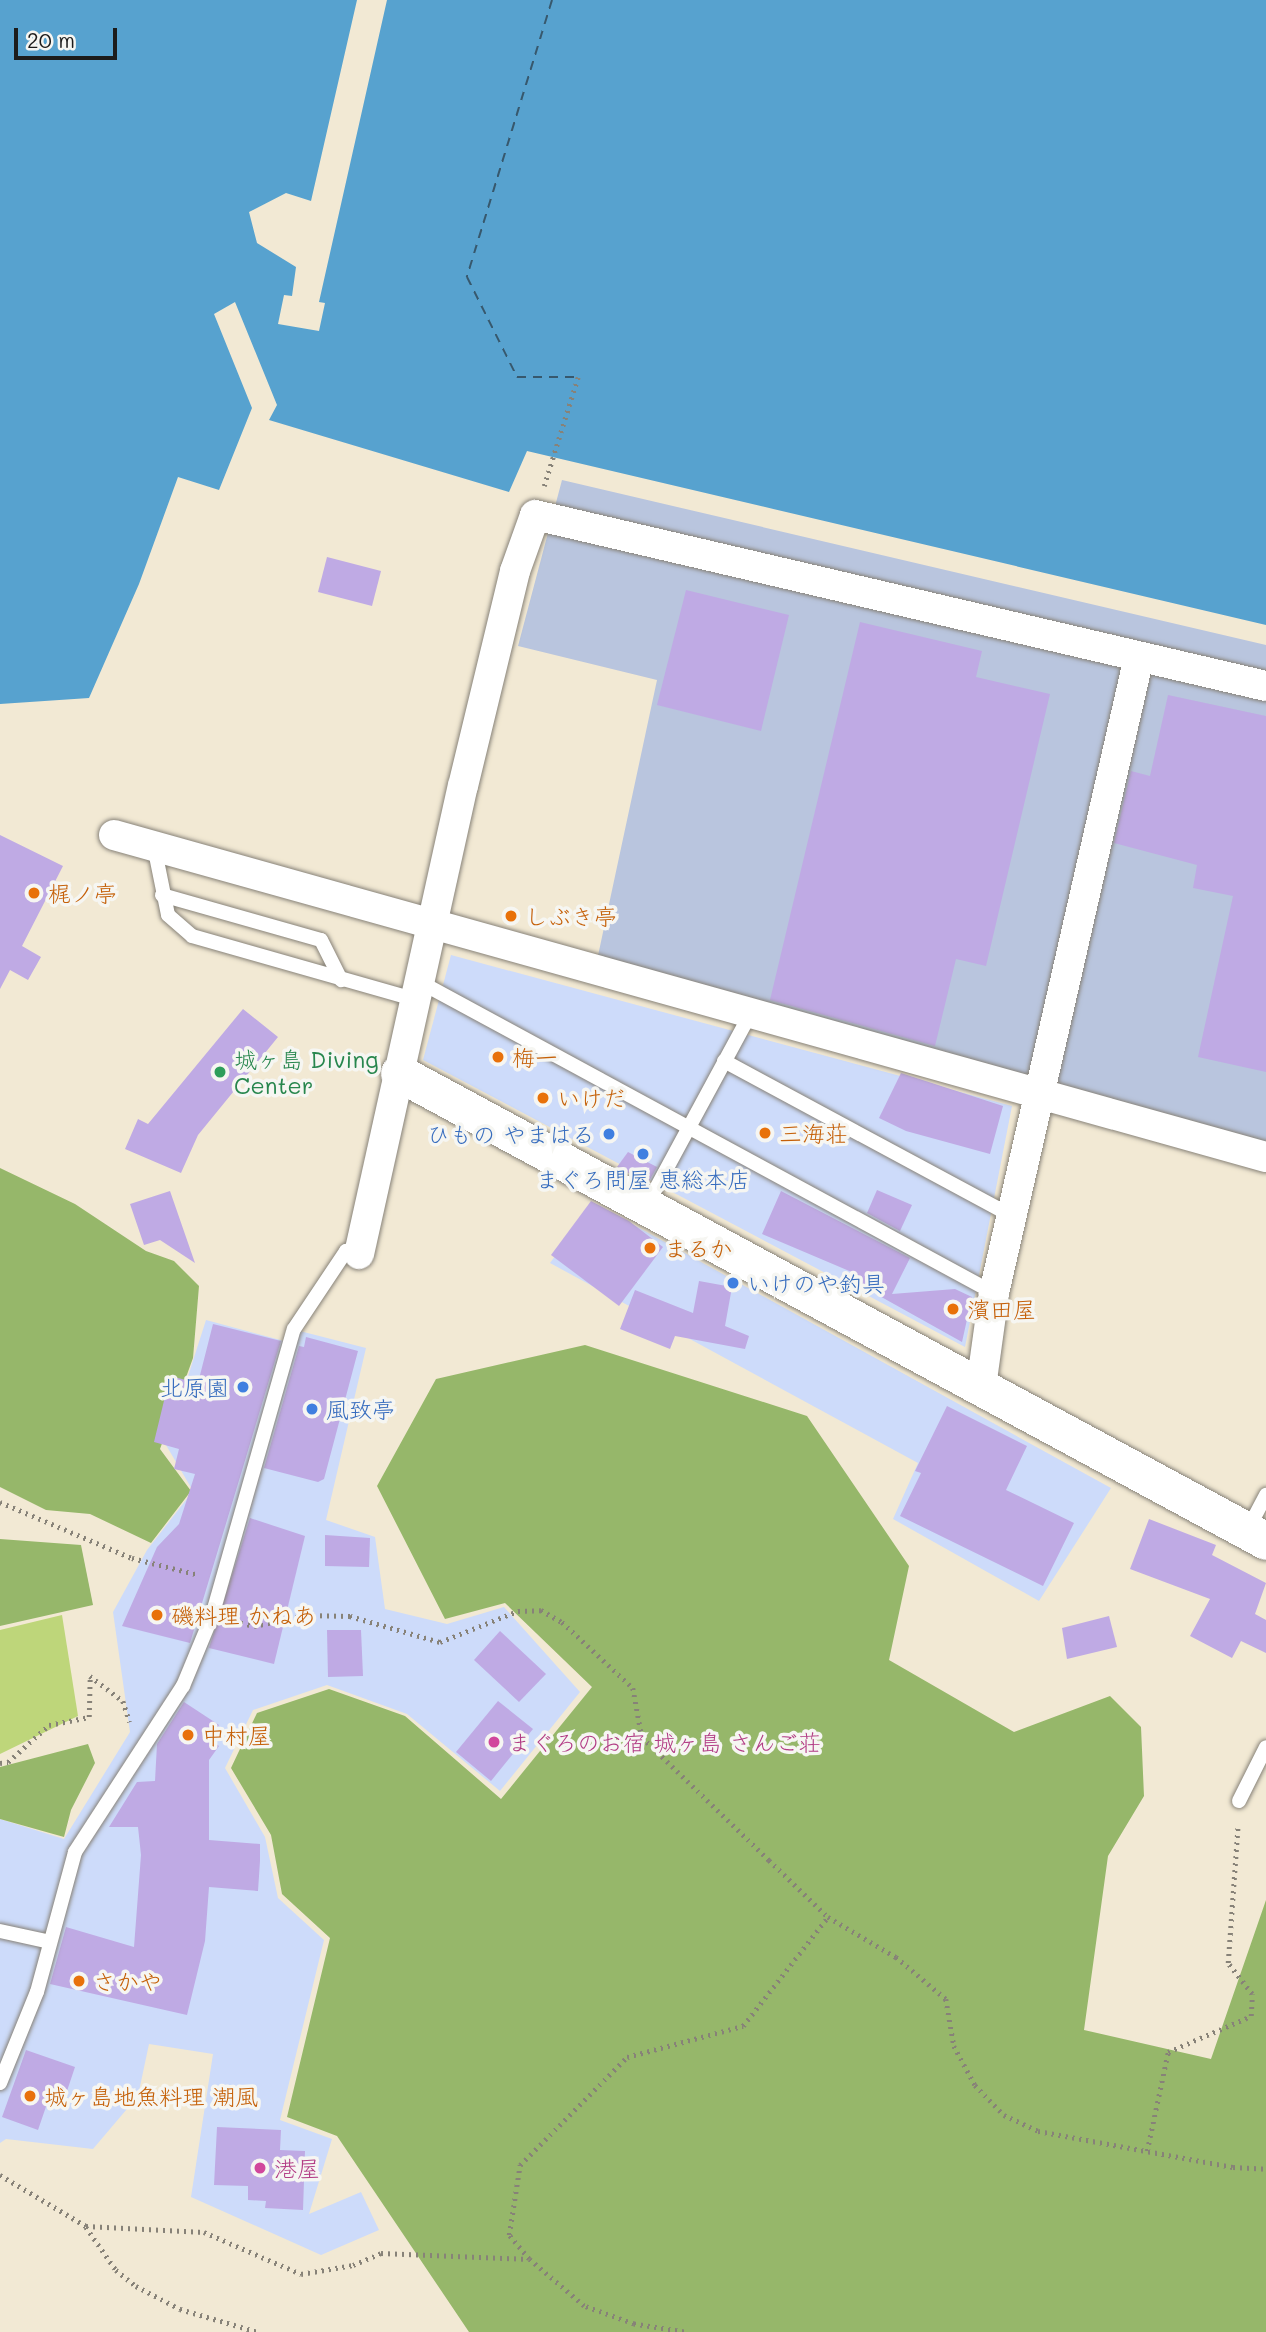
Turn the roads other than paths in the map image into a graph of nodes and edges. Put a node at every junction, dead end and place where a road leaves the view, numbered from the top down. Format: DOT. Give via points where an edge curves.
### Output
graph roads {
  1 [pos="1139,657"];
  2 [pos="1266,686"];
  3 [pos="114,835"];
  4 [pos="154,846"];
  5 [pos="162,895"];
  6 [pos="434,924"];
  7 [pos="341,980"];
  8 [pos="418,991"];
  9 [pos="751,1013"];
  10 [pos="724,1061"];
  11 [pos="399,1073"];
  12 [pos="1038,1093"];
  13 [pos="690,1125"];
  14 [pos="1266,1157"];
  15 [pos="647,1205"];
  16 [pos="1012,1216"];
  17 [pos="359,1254"];
  18 [pos="994,1293"];
  19 [pos="981,1387"];
  20 [pos="1266,1496"];
  21 [pos="1256,1537"];
  22 [pos="1266,1747"];
  23 [pos="1239,1801"];
  24 [pos="0,1930"];
  25 [pos="50,1942"];
  26 [pos="0,2083"];
  1 -- 2 [label="street"];
  1 -- 6 [label="street" via="535,515 515,571"];
  1 -- 12 [label="street"];
  3 -- 4 [label="street"];
  4 -- 5 [label="lane"];
  4 -- 6 [label="street"];
  5 -- 7 [label="lane" via="168,915 192,936"];
  5 -- 7 [label="lane" via="321,940"];
  6 -- 8 [label="street"];
  6 -- 9 [label="street"];
  7 -- 8 [label="lane"];
  8 -- 11 [label="street"];
  8 -- 13 [label="lane"];
  9 -- 10 [label="lane"];
  9 -- 12 [label="street"];
  10 -- 13 [label="lane"];
  10 -- 16 [label="lane"];
  11 -- 15 [label="street"];
  11 -- 17 [label="street"];
  12 -- 14 [label="street"];
  12 -- 16 [label="street"];
  13 -- 15 [label="lane"];
  13 -- 18 [label="lane"];
  15 -- 19 [label="street"];
  16 -- 18 [label="street"];
  17 -- 25 [label="lane" via="346,1251 294,1329 212,1616 183,1686 139,1747 75,1852"];
  18 -- 19 [label="street"];
  19 -- 21 [label="street"];
  20 -- 21 [label="lane"];
  22 -- 23 [label="lane"];
  24 -- 25 [label="lane"];
  25 -- 26 [label="lane" via="37,1992"];
}
